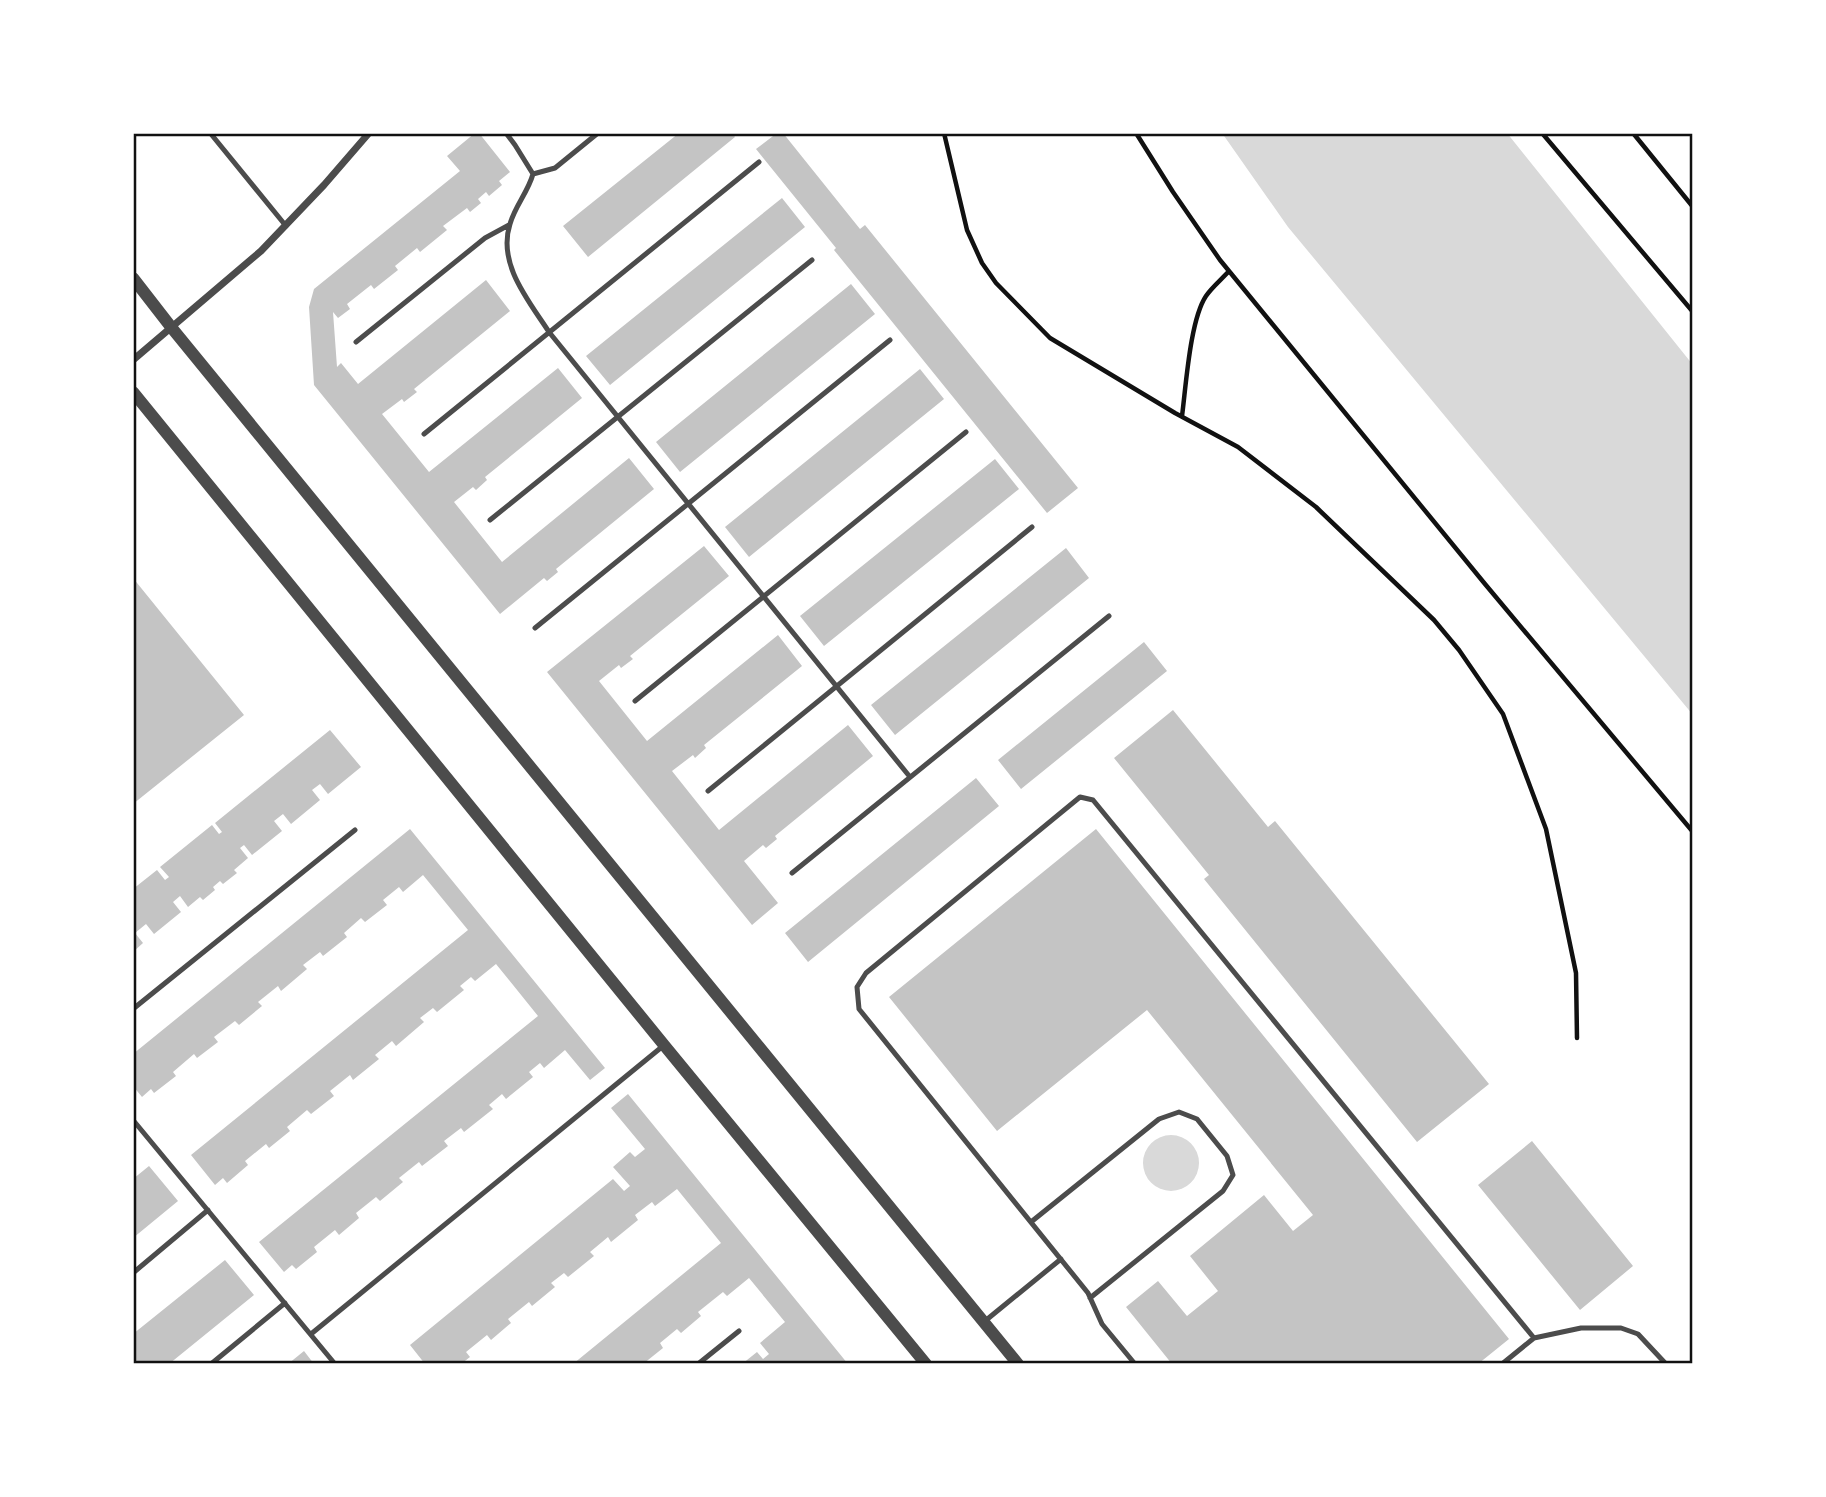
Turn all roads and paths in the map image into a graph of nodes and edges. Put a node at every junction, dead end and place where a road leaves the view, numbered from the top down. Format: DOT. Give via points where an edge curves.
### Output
graph roads {
  1 [pos="369,133"];
  2 [pos="506,133"];
  3 [pos="598,133"];
  4 [pos="944,133"];
  5 [pos="1136,133"];
  6 [pos="1542,133"];
  7 [pos="1633,133"];
  8 [pos="211,134"];
  9 [pos="759,162"];
  10 [pos="533,174"];
  11 [pos="1693,207"];
  12 [pos="509,225"];
  13 [pos="286,226"];
  14 [pos="812,260"];
  15 [pos="1229,271"];
  16 [pos="133,278"];
  17 [pos="1693,312"];
  18 [pos="171,327"];
  19 [pos="550,332"];
  20 [pos="890,340"];
  21 [pos="356,342"];
  22 [pos="133,360"];
  23 [pos="133,392"];
  24 [pos="618,416"];
  25 [pos="1182,416"];
  26 [pos="966,432"];
  27 [pos="424,433"];
  28 [pos="688,503"];
  29 [pos="490,520"];
  30 [pos="1032,527"];
  31 [pos="764,596"];
  32 [pos="1109,616"];
  33 [pos="535,628"];
  34 [pos="836,686"];
  35 [pos="635,701"];
  36 [pos="910,777"];
  37 [pos="708,790"];
  38 [pos="355,830"];
  39 [pos="1693,832"];
  40 [pos="792,873"];
  41 [pos="133,1009"];
  42 [pos="1577,1038"];
  43 [pos="664,1045"];
  44 [pos="134,1124"];
  45 [pos="208,1210"];
  46 [pos="1031,1222"];
  47 [pos="1061,1259"];
  48 [pos="133,1273"];
  49 [pos="1090,1298"];
  50 [pos="285,1303"];
  51 [pos="983,1323"];
  52 [pos="739,1331"];
  53 [pos="311,1334"];
  54 [pos="1534,1338"];
  55 [pos="211,1364"];
  56 [pos="335,1364"];
  57 [pos="698,1364"];
  58 [pos="926,1364"];
  59 [pos="1018,1364"];
  60 [pos="1135,1364"];
  61 [pos="1502,1364"];
  62 [pos="1666,1364"];
  1 -- 13 [label="street"];
  2 -- 10 [label="lane"];
  3 -- 10 [label="lane" via="555,168"];
  4 -- 25 [label="path" via="967,230 996,283 1050,338"];
  5 -- 15 [label="path"];
  6 -- 17 [label="path"];
  7 -- 11 [label="path"];
  8 -- 13 [label="lane"];
  9 -- 19 [label="lane"];
  10 -- 12 [label="lane"];
  12 -- 19 [label="lane" via="507,253 519,286"];
  12 -- 21 [label="lane" via="485,238"];
  13 -- 18 [label="street"];
  14 -- 24 [label="lane"];
  15 -- 25 [label="path" via="1206,296 1198,317"];
  15 -- 39 [label="path"];
  16 -- 18 [label="street"];
  18 -- 22 [label="street"];
  18 -- 51 [label="street"];
  19 -- 24 [label="lane"];
  19 -- 27 [label="lane"];
  20 -- 28 [label="lane"];
  23 -- 43 [label="street"];
  24 -- 28 [label="lane"];
  24 -- 29 [label="lane"];
  25 -- 42 [label="path" via="1238,447 1316,507 1434,620 1503,714 1546,830 1576,974"];
  26 -- 31 [label="lane"];
  28 -- 31 [label="lane"];
  28 -- 33 [label="lane"];
  30 -- 34 [label="lane"];
  31 -- 34 [label="lane"];
  31 -- 35 [label="lane"];
  32 -- 36 [label="lane"];
  34 -- 36 [label="lane"];
  34 -- 37 [label="lane"];
  36 -- 40 [label="lane"];
  38 -- 41 [label="lane"];
  43 -- 53 [label="lane"];
  43 -- 58 [label="street"];
  44 -- 45 [label="lane"];
  45 -- 48 [label="lane"];
  45 -- 50 [label="lane"];
  46 -- 47 [label="lane"];
  46 -- 49 [label="lane" via="1158,1119 1179,1112 1197,1119 1227,1156 1233,1175 1223,1191"];
  46 -- 54 [label="lane" via="859,1009 857,987 866,973 1080,797 1093,800"];
  47 -- 49 [label="lane"];
  47 -- 51 [label="lane"];
  49 -- 60 [label="lane" via="1102,1324"];
  50 -- 53 [label="lane"];
  50 -- 55 [label="lane"];
  51 -- 59 [label="street"];
  52 -- 57 [label="lane"];
  53 -- 56 [label="lane"];
  54 -- 61 [label="lane"];
  54 -- 62 [label="lane" via="1581,1328 1620,1328 1638,1334"];
}
